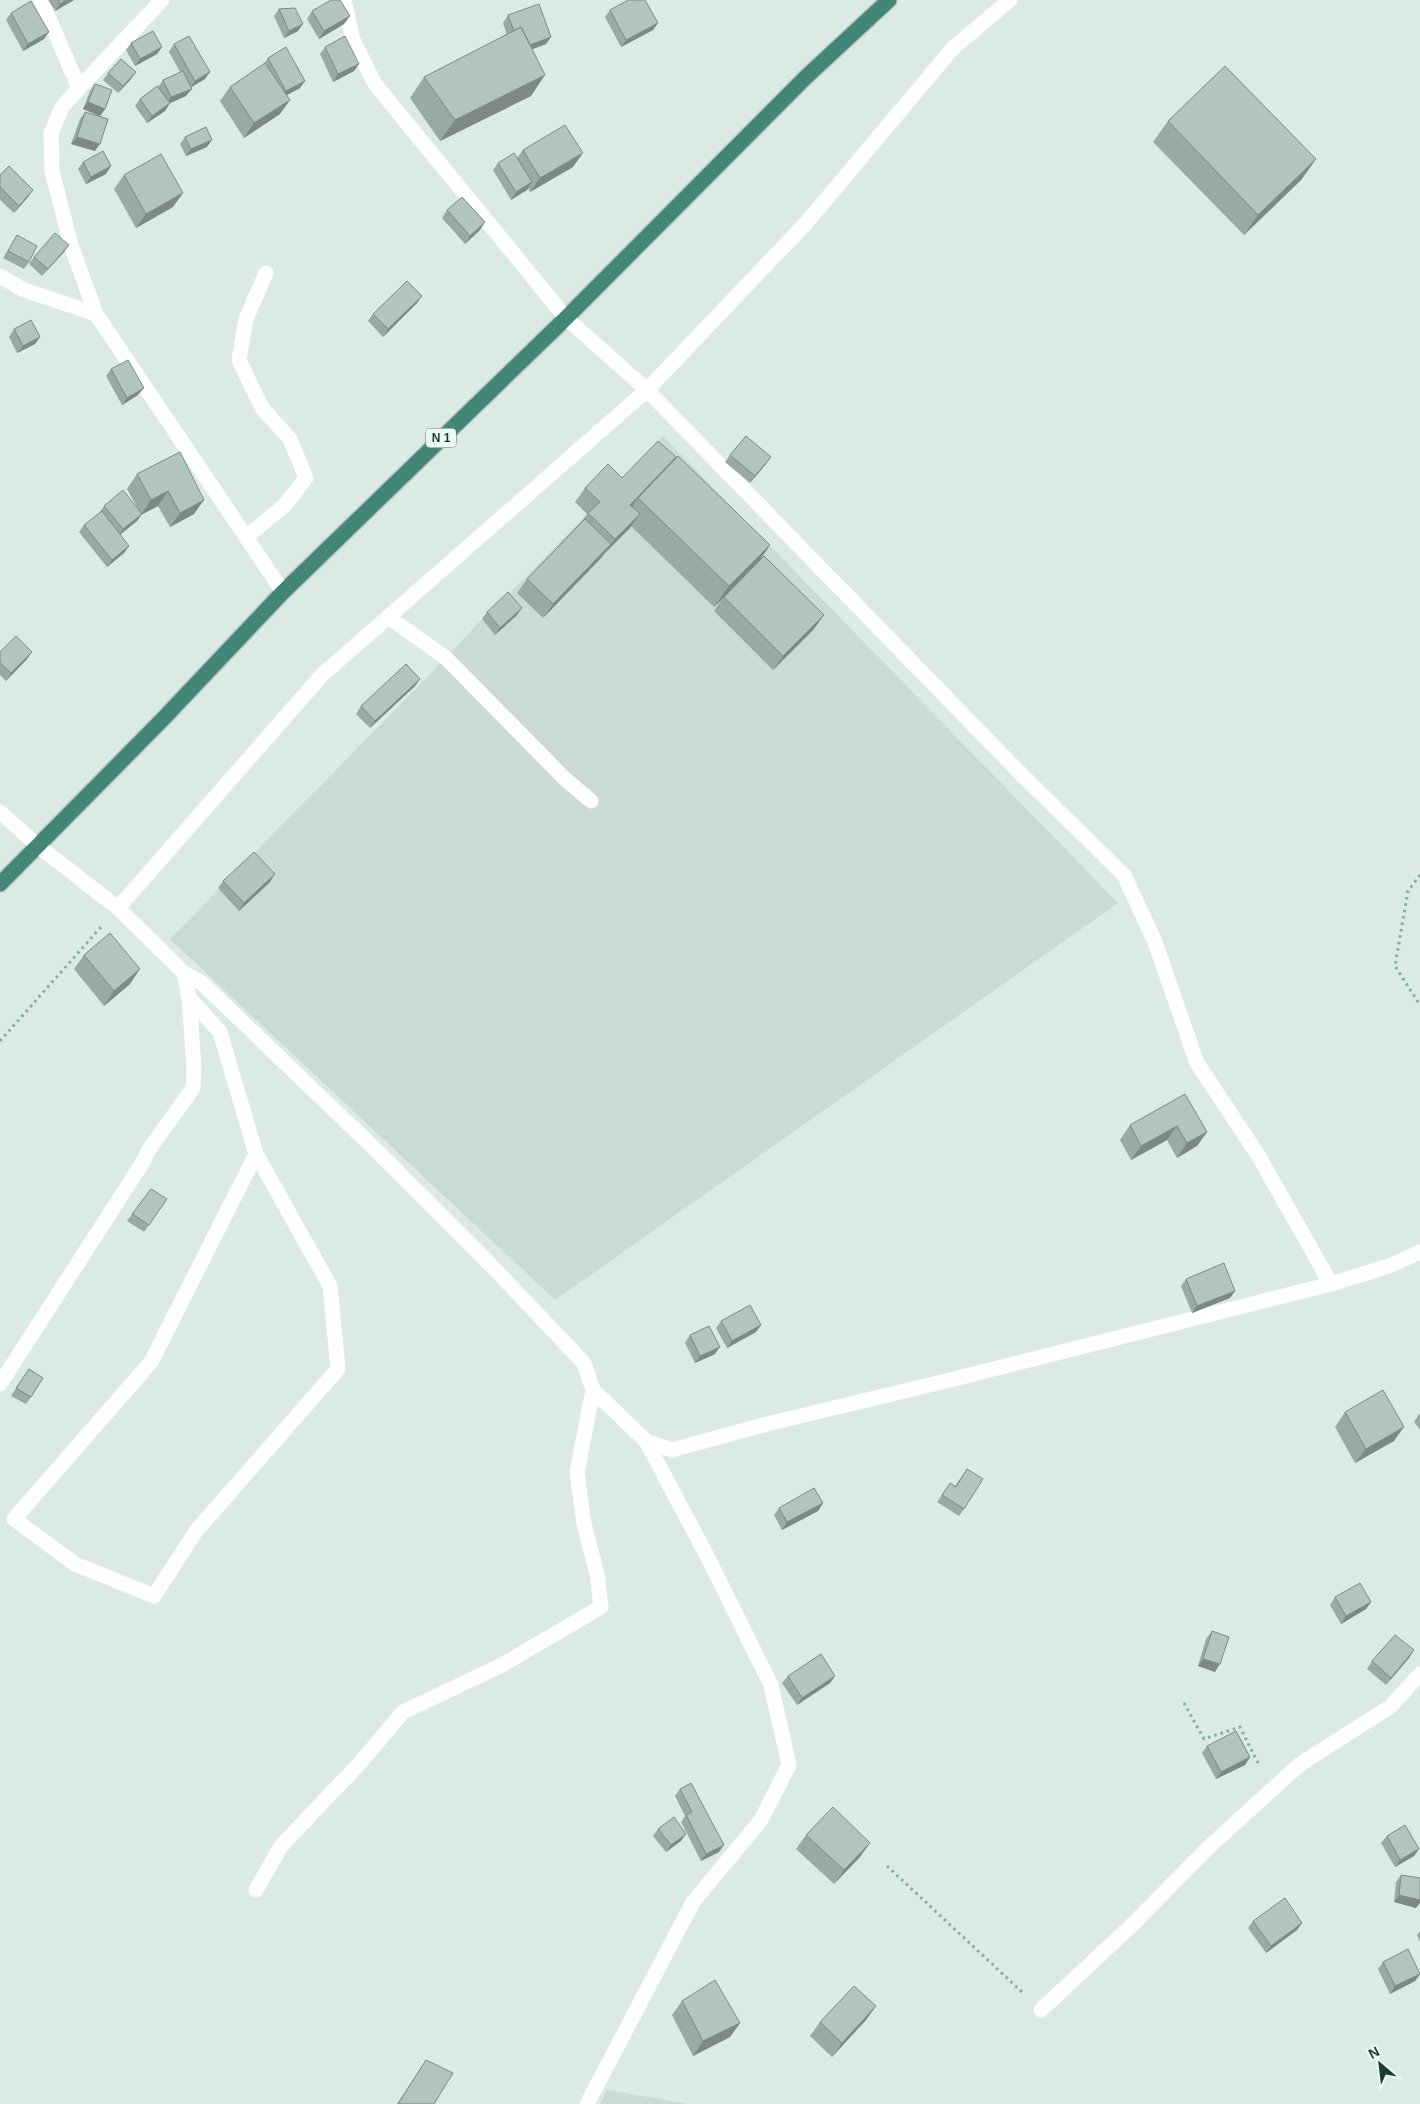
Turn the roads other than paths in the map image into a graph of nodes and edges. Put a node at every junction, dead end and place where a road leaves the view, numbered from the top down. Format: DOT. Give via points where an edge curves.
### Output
graph roads {
  1 [pos="41,0"];
  2 [pos="162,0"];
  3 [pos="344,0"];
  4 [pos="889,0"];
  5 [pos="1010,0"];
  6 [pos="79,88"];
  7 [pos="266,273"];
  8 [pos="0,276"];
  9 [pos="96,314"];
  10 [pos="566,318"];
  11 [pos="647,390"];
  12 [pos="246,537"];
  13 [pos="283,592"];
  14 [pos="388,617"];
  15 [pos="591,801"];
  16 [pos="0,812"];
  17 [pos="38,845"];
  18 [pos="0,884"];
  19 [pos="118,908"];
  20 [pos="184,973"];
  21 [pos="189,998"];
  22 [pos="256,1154"];
  23 [pos="1420,1252"];
  24 [pos="1331,1284"];
  25 [pos="0,1384"];
  26 [pos="593,1390"];
  27 [pos="646,1441"];
  28 [pos="1420,1674"];
  29 [pos="256,1890"];
  30 [pos="1041,2010"];
  31 [pos="586,2104"];
  1 -- 6 [label="street"];
  2 -- 6 [label="street"];
  3 -- 10 [label="street" via="353,40 375,84"];
  4 -- 10 [label="highway, N 1" via="806,77"];
  5 -- 11 [label="street" via="953,48 808,222"];
  6 -- 9 [label="street" via="62,107 50,132 52,171 71,245"];
  7 -- 12 [label="street" via="246,319 239,360 262,408 290,439 306,478 285,505"];
  8 -- 9 [label="street" via="24,290"];
  9 -- 12 [label="street"];
  10 -- 11 [label="street"];
  10 -- 13 [label="highway, N 1"];
  11 -- 14 [label="street"];
  11 -- 24 [label="street" via="1008,761 1124,875 1155,942 1197,1064 1258,1155"];
  12 -- 13 [label="street"];
  13 -- 17 [label="highway, N 1"];
  14 -- 15 [label="street" via="446,658 565,779"];
  14 -- 19 [label="street" via="322,675"];
  16 -- 17 [label="street"];
  17 -- 18 [label="highway, N 1"];
  17 -- 19 [label="street"];
  19 -- 20 [label="street"];
  20 -- 21 [label="street"];
  20 -- 26 [label="street" via="202,983 486,1260 584,1363"];
  21 -- 22 [label="street" via="220,1032"];
  21 -- 25 [label="street" via="193,1088 148,1151"];
  22 -- 22 [label="street" via="330,1286 338,1369 196,1531 154,1596 75,1564 14,1519 152,1362"];
  23 -- 24 [label="street" via="1389,1266"];
  24 -- 27 [label="street" via="672,1450"];
  26 -- 27 [label="street"];
  26 -- 29 [label="street" via="577,1472 584,1524 598,1574 601,1607 500,1666 402,1712 281,1846"];
  27 -- 31 [label="street" via="771,1685 790,1765 761,1820 693,1902"];
  28 -- 30 [label="street" via="1391,1706 1299,1765"];
}
